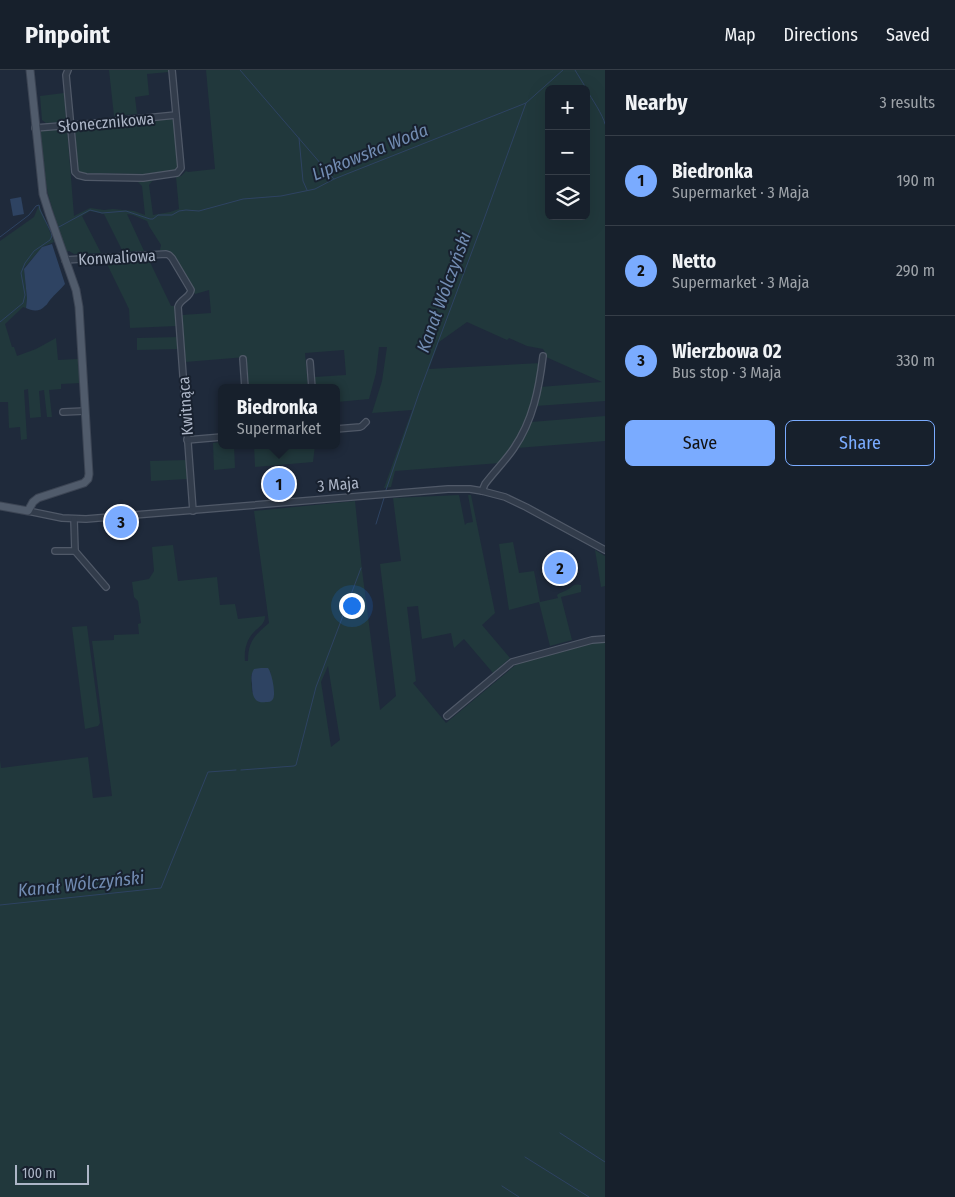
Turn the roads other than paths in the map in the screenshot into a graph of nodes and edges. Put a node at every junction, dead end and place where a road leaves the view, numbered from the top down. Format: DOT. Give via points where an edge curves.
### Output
graph roads {
  1 [pos="30,70"];
  2 [pos="172,70"];
  3 [pos="67,71"];
  4 [pos="176,115"];
  5 [pos="70,125"];
  6 [pos="36,128"];
  7 [pos="65,260"];
  8 [pos="179,303"];
  9 [pos="543,356"];
  10 [pos="242,359"];
  11 [pos="310,362"];
  12 [pos="245,384"];
  13 [pos="312,384"];
  14 [pos="85,411"];
  15 [pos="63,412"];
  16 [pos="366,422"];
  17 [pos="340,429"];
  18 [pos="218,437"];
  19 [pos="187,440"];
  20 [pos="482,491"];
  21 [pos="0,506"];
  22 [pos="193,510"];
  23 [pos="28,511"];
  24 [pos="74,518"];
  25 [pos="605,550"];
  26 [pos="75,551"];
  27 [pos="55,552"];
  28 [pos="106,587"];
  29 [pos="605,639"];
  30 [pos="447,716"];
  1 -- 6 [label="main road"];
  2 -- 4 [label="street"];
  3 -- 5 [label="street"];
  4 -- 5 [label="street, Słonecznikowa"];
  4 -- 5 [label="street" via="180,170 143,178 78,175"];
  5 -- 6 [label="street, Słonecznikowa"];
  6 -- 7 [label="main road" via="43,194"];
  7 -- 8 [label="street, Konwaliowa" via="169,255 191,290"];
  7 -- 14 [label="main road" via="79,307"];
  8 -- 19 [label="street, Kwitnąca"];
  9 -- 20 [label="street" via="529,422"];
  10 -- 12 [label="street"];
  11 -- 13 [label="street"];
  14 -- 15 [label="street"];
  14 -- 23 [label="main road" via="88,479 38,497"];
  16 -- 17 [label="street" via="360,427"];
  18 -- 19 [label="street"];
  19 -- 22 [label="street, Kwitnąca"];
  20 -- 22 [label="street, 3 Maja" via="448,488"];
  20 -- 25 [label="street, 3 Maja" via="513,500"];
  21 -- 23 [label="main road, 3 Maja"];
  22 -- 24 [label="street, 3 Maja"];
  23 -- 24 [label="street, 3 Maja"];
  24 -- 26 [label="street"];
  26 -- 27 [label="street"];
  26 -- 28 [label="street"];
  29 -- 30 [label="street" via="512,662"];
}
